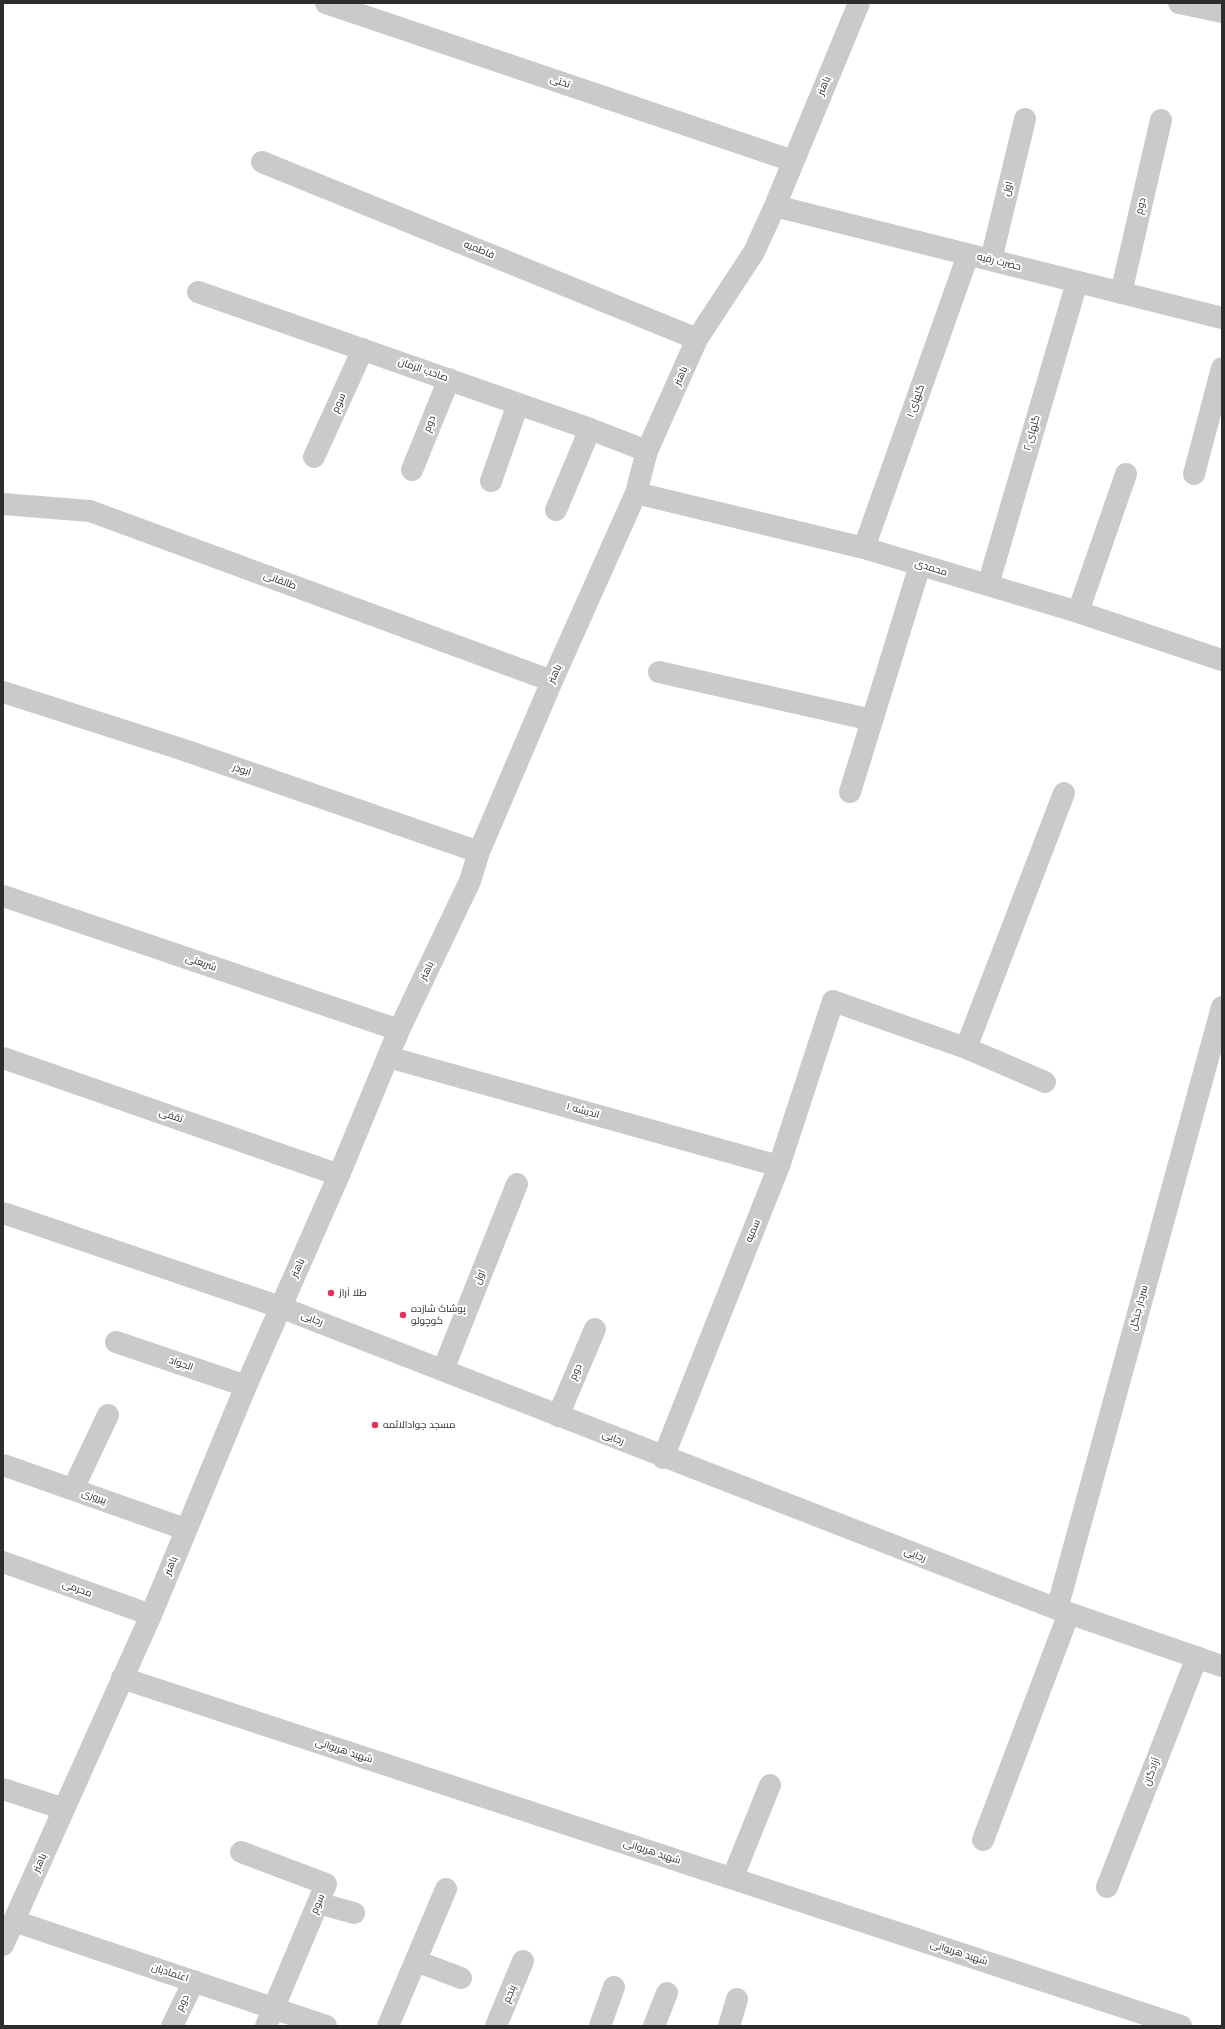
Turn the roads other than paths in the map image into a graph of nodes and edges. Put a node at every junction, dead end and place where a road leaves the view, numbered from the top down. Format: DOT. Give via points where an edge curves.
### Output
graph roads {
  1 [pos="326,3"];
  2 [pos="859,3"];
  3 [pos="1179,3"];
  4 [pos="1222,12"];
  5 [pos="1025,119"];
  6 [pos="1161,120"];
  7 [pos="793,161"];
  8 [pos="262,162"];
  9 [pos="775,206"];
  10 [pos="968,255"];
  11 [pos="991,260"];
  12 [pos="1077,282"];
  13 [pos="198,292"];
  14 [pos="1121,293"];
  15 [pos="1222,318"];
  16 [pos="697,339"];
  17 [pos="363,349"];
  18 [pos="1222,368"];
  19 [pos="449,379"];
  20 [pos="518,404"];
  21 [pos="590,429"];
  22 [pos="647,451"];
  23 [pos="314,456"];
  24 [pos="412,470"];
  25 [pos="1126,474"];
  26 [pos="1194,474"];
  27 [pos="491,481"];
  28 [pos="636,494"];
  29 [pos="3,504"];
  30 [pos="556,510"];
  31 [pos="864,548"];
  32 [pos="920,565"];
  33 [pos="988,585"];
  34 [pos="1078,612"];
  35 [pos="1222,660"];
  36 [pos="659,672"];
  37 [pos="552,681"];
  38 [pos="3,692"];
  39 [pos="872,720"];
  40 [pos="850,792"];
  41 [pos="1064,793"];
  42 [pos="479,852"];
  43 [pos="3,896"];
  44 [pos="1222,1007"];
  45 [pos="399,1030"];
  46 [pos="966,1048"];
  47 [pos="388,1057"];
  48 [pos="3,1058"];
  49 [pos="1045,1082"];
  50 [pos="779,1166"];
  51 [pos="339,1175"];
  52 [pos="517,1184"];
  53 [pos="3,1213"];
  54 [pos="280,1307"];
  55 [pos="595,1329"];
  56 [pos="116,1342"];
  57 [pos="443,1370"];
  58 [pos="246,1386"];
  59 [pos="108,1415"];
  60 [pos="558,1416"];
  61 [pos="663,1458"];
  62 [pos="3,1466"];
  63 [pos="73,1489"];
  64 [pos="186,1529"];
  65 [pos="3,1562"];
  66 [pos="1063,1611"];
  67 [pos="151,1615"];
  68 [pos="1197,1657"];
  69 [pos="1222,1666"];
  70 [pos="122,1678"];
  71 [pos="770,1785"];
  72 [pos="3,1789"];
  73 [pos="64,1809"];
  74 [pos="983,1840"];
  75 [pos="241,1852"];
  76 [pos="735,1872"];
  77 [pos="1107,1887"];
  78 [pos="446,1889"];
  79 [pos="318,1904"];
  80 [pos="354,1913"];
  81 [pos="14,1921"];
  82 [pos="3,1945"];
  83 [pos="416,1960"];
  84 [pos="523,1961"];
  85 [pos="461,1978"];
  86 [pos="194,1981"];
  87 [pos="614,1987"];
  88 [pos="667,1993"];
  89 [pos="737,1999"];
  90 [pos="270,2017"];
  91 [pos="172,2026"];
  92 [pos="326,2026"];
  93 [pos="388,2026"];
  94 [pos="496,2026"];
  95 [pos="600,2026"];
  96 [pos="654,2026"];
  97 [pos="729,2026"];
  98 [pos="1181,2026"];
  1 -- 7 [label="street, تختی"];
  2 -- 7 [label="street, باهنر"];
  3 -- 4 [label="street"];
  5 -- 11 [label="street, اول"];
  6 -- 14 [label="street, دوم"];
  7 -- 9 [label="street, باهنر"];
  8 -- 16 [label="street, فاطمیه"];
  9 -- 10 [label="street, حضرت رقیه"];
  9 -- 16 [label="street, باهنر" via="754,252"];
  10 -- 11 [label="street, حضرت رقیه"];
  10 -- 31 [label="street, گلهای ۱"];
  11 -- 12 [label="street, حضرت رقیه"];
  12 -- 14 [label="street, حضرت رقیه"];
  12 -- 33 [label="street, گلهای ۲"];
  13 -- 17 [label="street, صاحب الزمان"];
  14 -- 15 [label="street, حضرت رقیه"];
  16 -- 22 [label="street, باهنر"];
  17 -- 19 [label="street, صاحب الزمان"];
  17 -- 23 [label="street, سوم"];
  18 -- 26 [label="street"];
  19 -- 20 [label="street, صاحب الزمان"];
  19 -- 24 [label="street, دوم"];
  20 -- 21 [label="street, صاحب الزمان"];
  20 -- 27 [label="street"];
  21 -- 22 [label="street, صاحب الزمان"];
  21 -- 30 [label="street"];
  22 -- 28 [label="street, باهنر"];
  25 -- 34 [label="street"];
  28 -- 31 [label="street, محمدی"];
  28 -- 37 [label="street, باهنر"];
  29 -- 37 [label="street, طالقانی" via="90,511"];
  31 -- 32 [label="street, محمدی"];
  32 -- 33 [label="street, محمدی"];
  32 -- 39 [label="street"];
  33 -- 34 [label="street, محمدی"];
  34 -- 35 [label="street, محمدی"];
  36 -- 39 [label="street"];
  37 -- 42 [label="street, باهنر"];
  38 -- 42 [label="street, ابوذر" via="184,750"];
  39 -- 40 [label="street"];
  41 -- 46 [label="street"];
  42 -- 45 [label="street, باهنر" via="470,881"];
  43 -- 45 [label="street, شریعتی"];
  44 -- 66 [label="street, سردار جنگل"];
  45 -- 47 [label="street, باهنر"];
  46 -- 49 [label="street"];
  46 -- 50 [label="street, سمیه" via="833,1000"];
  47 -- 50 [label="street, اندیشه ۱"];
  47 -- 51 [label="street, باهنر"];
  48 -- 51 [label="street, ثقفی"];
  50 -- 61 [label="street, سمیه"];
  51 -- 54 [label="street, باهنر"];
  52 -- 57 [label="street, اول"];
  53 -- 54 [label="street, رجایی"];
  54 -- 57 [label="street, رجایی"];
  54 -- 58 [label="street, باهنر"];
  55 -- 60 [label="street, دوم"];
  56 -- 58 [label="street, الجواد"];
  57 -- 60 [label="street, رجایی"];
  58 -- 64 [label="street, باهنر"];
  59 -- 63 [label="street"];
  60 -- 61 [label="street, رجایی"];
  61 -- 66 [label="street, رجایی"];
  62 -- 63 [label="street, پیروزی"];
  63 -- 64 [label="street, پیروزی"];
  64 -- 67 [label="street, باهنر"];
  65 -- 67 [label="street, محرمی"];
  66 -- 68 [label="street, رجایی"];
  66 -- 74 [label="street, سردار جنگل"];
  67 -- 70 [label="street, باهنر"];
  68 -- 69 [label="street, رجایی"];
  68 -- 77 [label="street, آزادگان"];
  70 -- 73 [label="street, باهنر"];
  70 -- 98 [label="street, شهید هریوانی"];
  71 -- 76 [label="street"];
  72 -- 73 [label="street"];
  73 -- 81 [label="street, باهنر"];
  75 -- 79 [label="street, سوم" via="326,1884"];
  78 -- 83 [label="street"];
  79 -- 80 [label="street"];
  79 -- 90 [label="street, سوم"];
  81 -- 82 [label="street, باهنر"];
  81 -- 86 [label="street, اعتمادیان"];
  83 -- 85 [label="street"];
  83 -- 93 [label="street"];
  84 -- 94 [label="street, پنجم"];
  86 -- 90 [label="street, اعتمادیان"];
  86 -- 91 [label="street, دوم"];
  87 -- 95 [label="street"];
  88 -- 96 [label="street"];
  89 -- 97 [label="street"];
  90 -- 92 [label="street, اعتمادیان"];
}
